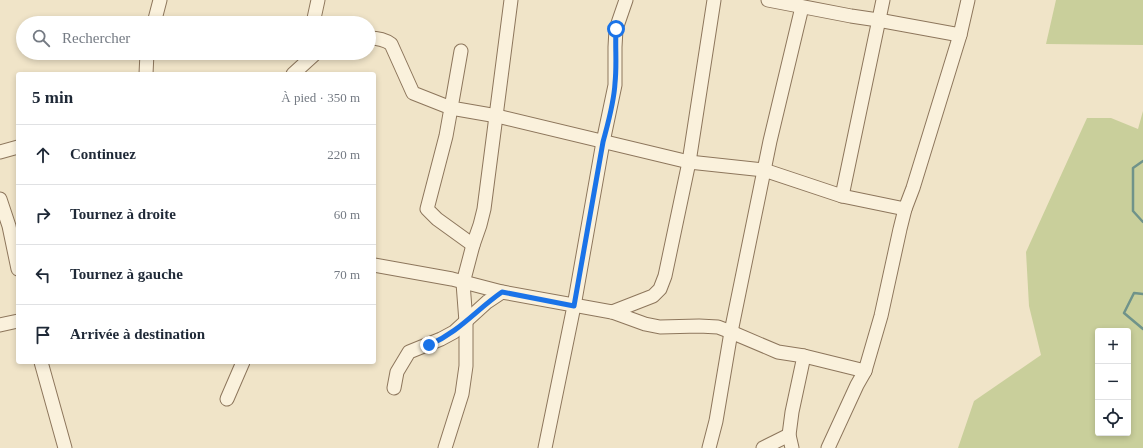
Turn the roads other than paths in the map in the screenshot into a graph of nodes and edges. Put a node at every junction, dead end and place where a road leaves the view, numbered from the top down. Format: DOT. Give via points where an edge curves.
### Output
graph roads {
  1 [pos="160,0"];
  2 [pos="318,0"];
  3 [pos="511,0"];
  4 [pos="626,0"];
  5 [pos="714,0"];
  6 [pos="768,0"];
  7 [pos="883,0"];
  8 [pos="968,0"];
  9 [pos="802,7"];
  10 [pos="156,16"];
  11 [pos="314,16"];
  12 [pos="878,20"];
  13 [pos="960,35"];
  14 [pos="376,38"];
  15 [pos="461,51"];
  16 [pos="147,60"];
  17 [pos="308,60"];
  18 [pos="146,72"];
  19 [pos="295,72"];
  20 [pos="451,108"];
  21 [pos="497,116"];
  22 [pos="603,142"];
  23 [pos="16,148"];
  24 [pos="0,152"];
  25 [pos="689,162"];
  26 [pos="764,170"];
  27 [pos="842,196"];
  28 [pos="0,198"];
  29 [pos="905,209"];
  30 [pos="473,245"];
  31 [pos="16,259"];
  32 [pos="376,266"];
  33 [pos="463,283"];
  34 [pos="502,292"];
  35 [pos="574,306"];
  36 [pos="612,312"];
  37 [pos="16,321"];
  38 [pos="466,322"];
  39 [pos="0,325"];
  40 [pos="731,332"];
  41 [pos="804,356"];
  42 [pos="42,364"];
  43 [pos="242,364"];
  44 [pos="865,371"];
  45 [pos="394,388"];
  46 [pos="227,399"];
  47 [pos="789,435"];
  48 [pos="65,448"];
  49 [pos="445,448"];
  50 [pos="545,448"];
  51 [pos="709,448"];
  52 [pos="763,448"];
  53 [pos="792,448"];
  54 [pos="828,448"];
  1 -- 10 [label="street"];
  2 -- 11 [label="street"];
  3 -- 21 [label="street"];
  4 -- 22 [label="street" via="616,29 615,85"];
  5 -- 25 [label="street"];
  6 -- 9 [label="street"];
  7 -- 12 [label="street"];
  8 -- 13 [label="street"];
  9 -- 12 [label="street"];
  9 -- 26 [label="street"];
  12 -- 13 [label="street"];
  12 -- 27 [label="street"];
  13 -- 29 [label="street"];
  14 -- 20 [label="street" via="391,44 413,94"];
  15 -- 20 [label="street"];
  16 -- 18 [label="street"];
  17 -- 19 [label="street"];
  20 -- 21 [label="street"];
  20 -- 30 [label="street" via="427,209"];
  21 -- 22 [label="street"];
  21 -- 30 [label="street" via="484,209"];
  22 -- 25 [label="street"];
  22 -- 35 [label="street"];
  23 -- 24 [label="street"];
  25 -- 26 [label="street"];
  25 -- 36 [label="street" via="660,289 653,296"];
  26 -- 27 [label="street"];
  26 -- 40 [label="street"];
  27 -- 29 [label="street"];
  28 -- 31 [label="street"];
  29 -- 44 [label="street" via="881,316"];
  30 -- 33 [label="street"];
  32 -- 33 [label="street"];
  33 -- 34 [label="street"];
  33 -- 38 [label="street"];
  34 -- 35 [label="street"];
  34 -- 38 [label="street"];
  35 -- 36 [label="street"];
  35 -- 50 [label="street"];
  36 -- 40 [label="street" via="660,327 718,327"];
  37 -- 39 [label="street"];
  38 -- 45 [label="street" via="441,340 409,352 397,372"];
  38 -- 49 [label="street" via="466,366 462,394"];
  40 -- 41 [label="street" via="778,352"];
  40 -- 51 [label="street"];
  41 -- 44 [label="street"];
  41 -- 47 [label="street"];
  42 -- 48 [label="street"];
  43 -- 46 [label="street"];
  44 -- 54 [label="street"];
  47 -- 52 [label="street"];
  47 -- 53 [label="street"];
}
